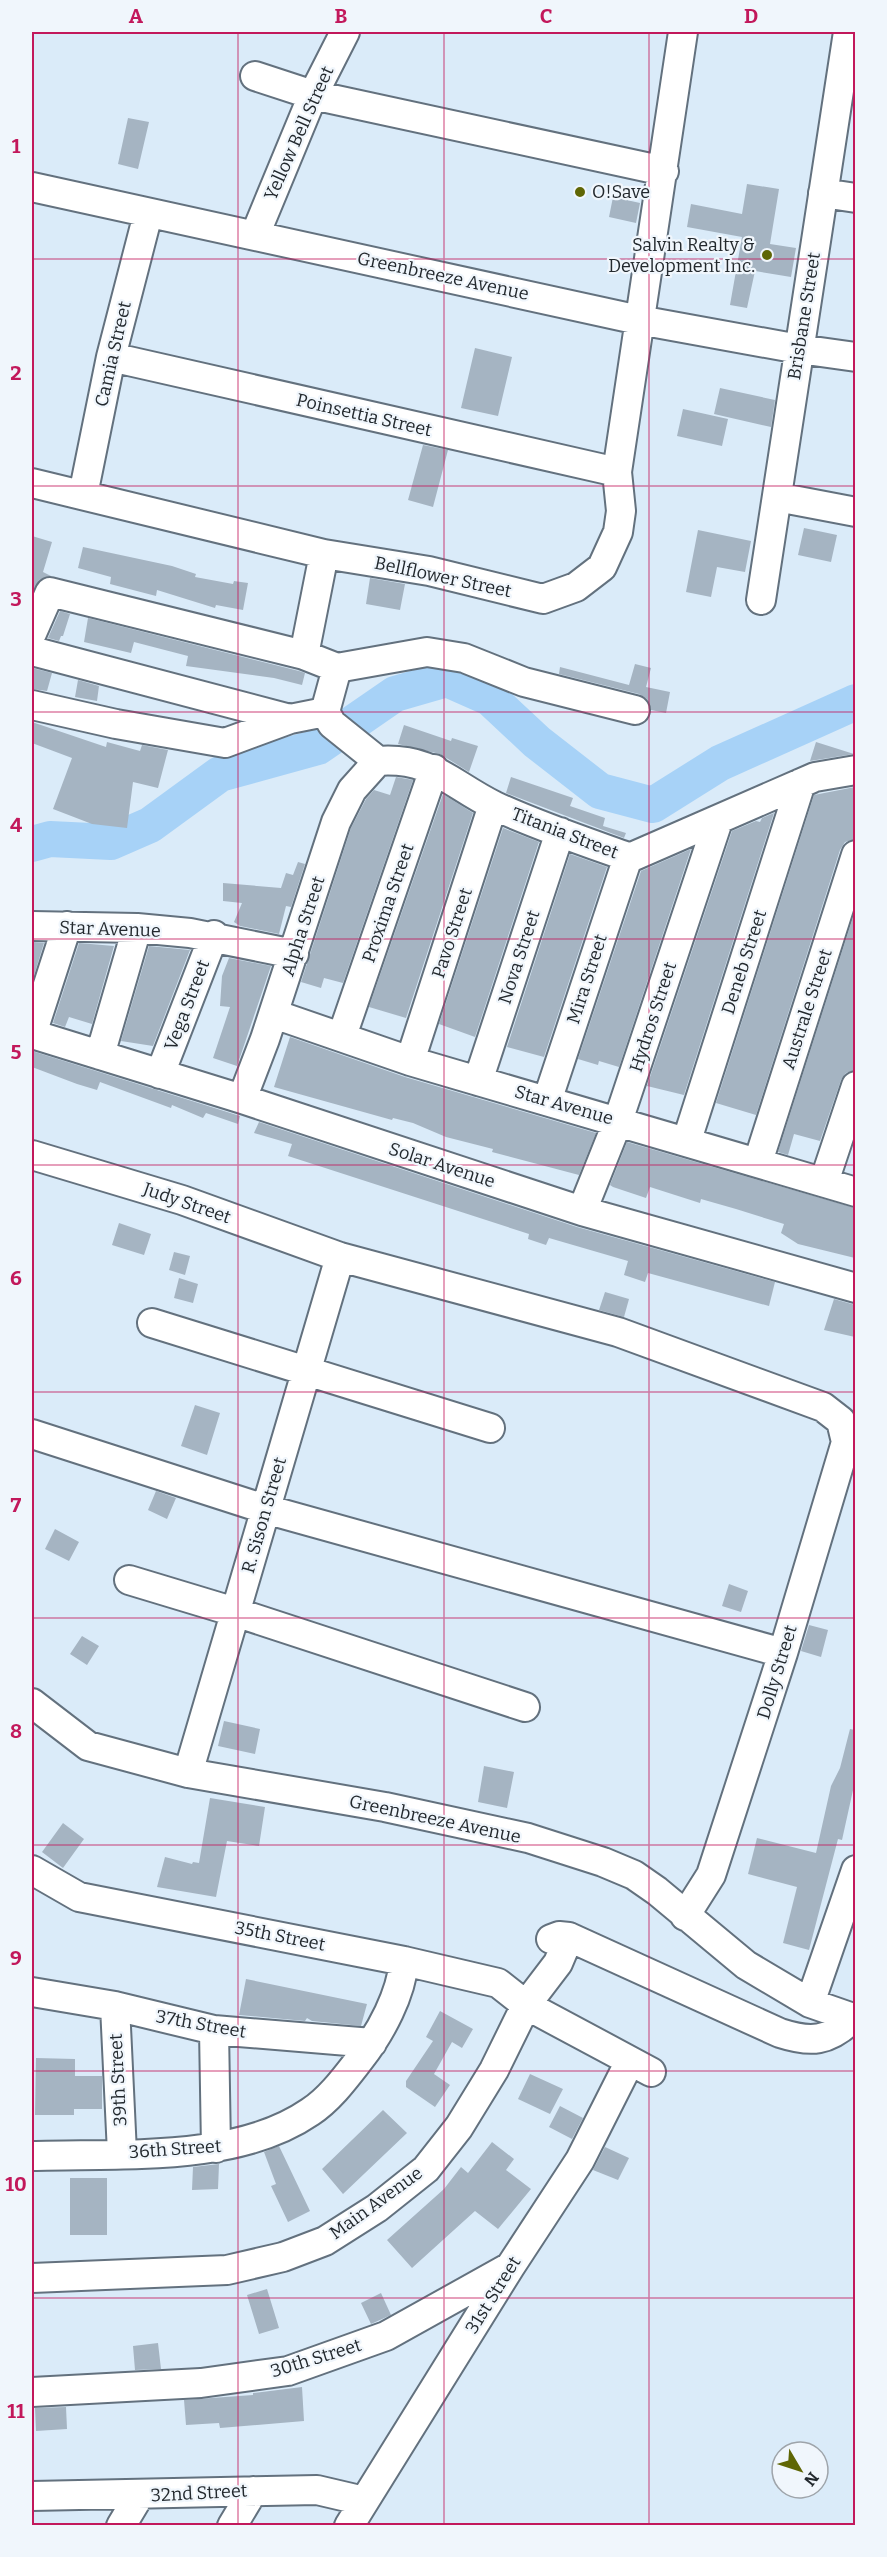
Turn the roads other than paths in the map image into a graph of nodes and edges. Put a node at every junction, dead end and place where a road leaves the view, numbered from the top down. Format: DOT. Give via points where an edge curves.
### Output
graph roads {
  1 [pos="345,32"];
  2 [pos="683,32"];
  3 [pos="849,48"];
  4 [pos="255,76"];
  5 [pos="313,95"];
  6 [pos="664,171"];
  7 [pos="32,187"];
  8 [pos="823,193"];
  9 [pos="855,198"];
  10 [pos="148,214"];
  11 [pos="255,235"];
  12 [pos="639,320"];
  13 [pos="799,350"];
  14 [pos="111,357"];
  15 [pos="855,357"];
  16 [pos="617,472"];
  17 [pos="32,483"];
  18 [pos="83,495"];
  19 [pos="777,497"];
  20 [pos="855,512"];
  21 [pos="324,554"];
  22 [pos="761,600"];
  23 [pos="32,633"];
  24 [pos="32,651"];
  25 [pos="304,655"];
  26 [pos="337,668"];
  27 [pos="32,705"];
  28 [pos="635,710"];
  29 [pos="290,718"];
  30 [pos="328,718"];
  31 [pos="373,759"];
  32 [pos="434,769"];
  33 [pos="855,770"];
  34 [pos="801,783"];
  35 [pos="493,805"];
  36 [pos="718,821"];
  37 [pos="560,832"];
  38 [pos="855,855"];
  39 [pos="628,856"];
  40 [pos="32,926"];
  41 [pos="67,926"];
  42 [pos="137,928"];
  43 [pos="214,936"];
  44 [pos="294,954"];
  45 [pos="274,1014"];
  46 [pos="32,1034"];
  47 [pos="342,1036"];
  48 [pos="100,1054"];
  49 [pos="410,1061"];
  50 [pos="160,1074"];
  51 [pos="478,1081"];
  52 [pos="855,1086"];
  53 [pos="242,1099"];
  54 [pos="547,1101"];
  55 [pos="618,1121"];
  56 [pos="687,1140"];
  57 [pos="32,1155"];
  58 [pos="758,1162"];
  59 [pos="824,1182"];
  60 [pos="855,1192"];
  61 [pos="582,1211"];
  62 [pos="340,1257"];
  63 [pos="855,1288"];
  64 [pos="152,1323"];
  65 [pos="305,1371"];
  66 [pos="841,1420"];
  67 [pos="490,1428"];
  68 [pos="32,1434"];
  69 [pos="266,1509"];
  70 [pos="129,1580"];
  71 [pos="235,1612"];
  72 [pos="783,1653"];
  73 [pos="32,1703"];
  74 [pos="525,1707"];
  75 [pos="188,1773"];
  76 [pos="32,1870"];
  77 [pos="855,1870"];
  78 [pos="850,1908"];
  79 [pos="685,1916"];
  80 [pos="404,1961"];
  81 [pos="32,1992"];
  82 [pos="810,2003"];
  83 [pos="526,2005"];
  84 [pos="115,2006"];
  85 [pos="854,2019"];
  86 [pos="214,2030"];
  87 [pos="372,2043"];
  88 [pos="216,2148"];
  89 [pos="122,2153"];
  90 [pos="32,2156"];
  91 [pos="510,2267"];
  92 [pos="32,2278"];
  93 [pos="32,2392"];
  94 [pos="253,2491"];
  95 [pos="32,2496"];
  96 [pos="139,2496"];
  97 [pos="364,2501"];
  98 [pos="121,2526"];
  99 [pos="232,2526"];
  100 [pos="349,2526"];
  1 -- 5 [label="street, Yellow Bell Street"];
  2 -- 6 [label="street"];
  3 -- 8 [label="street, Brisbane Street"];
  4 -- 5 [label="street"];
  5 -- 6 [label="street"];
  5 -- 11 [label="street, Yellow Bell Street"];
  6 -- 12 [label="street"];
  7 -- 10 [label="street, Greenbreeze Avenue"];
  8 -- 9 [label="street"];
  8 -- 13 [label="street, Brisbane Street"];
  10 -- 11 [label="street, Greenbreeze Avenue"];
  10 -- 14 [label="street, Camia Street"];
  11 -- 12 [label="street, Greenbreeze Avenue"];
  12 -- 13 [label="street, Greenbreeze Avenue"];
  12 -- 16 [label="street, Bellflower Street"];
  13 -- 15 [label="street, Greenbreeze Avenue"];
  13 -- 19 [label="street, Brisbane Street"];
  14 -- 16 [label="street, Poinsettia Street"];
  14 -- 18 [label="street, Camia Street"];
  16 -- 21 [label="street, Bellflower Street" via="621,511 618,532 602,567 576,587 543,598 429,572"];
  17 -- 18 [label="street, Bellflower Street"];
  18 -- 21 [label="street, Bellflower Street"];
  19 -- 20 [label="street"];
  19 -- 22 [label="street, Brisbane Street"];
  21 -- 25 [label="street"];
  23 -- 25 [label="street" via="50,592"];
  24 -- 29 [label="street"];
  25 -- 26 [label="street"];
  26 -- 28 [label="street" via="426,652 464,658 524,682"];
  26 -- 30 [label="street"];
  27 -- 29 [label="street" via="113,733 225,742"];
  29 -- 30 [label="street"];
  30 -- 31 [label="street"];
  31 -- 32 [label="street, Titania Street" via="400,759"];
  31 -- 44 [label="street, Alpha Street" via="336,822"];
  32 -- 35 [label="street, Titania Street"];
  32 -- 47 [label="street, Proxima Street"];
  33 -- 34 [label="street, Titania Street"];
  34 -- 36 [label="street, Titania Street"];
  34 -- 56 [label="street, Deneb Street"];
  35 -- 37 [label="street, Titania Street"];
  35 -- 49 [label="street, Pavo Street"];
  36 -- 39 [label="street, Titania Street"];
  36 -- 55 [label="street, Hydros Street"];
  37 -- 39 [label="street, Titania Street"];
  37 -- 51 [label="street, Nova Street"];
  38 -- 58 [label="street, Australe Street"];
  39 -- 54 [label="street, Mira Street"];
  40 -- 41 [label="street, Star Avenue"];
  41 -- 42 [label="street, Star Avenue"];
  41 -- 46 [label="street"];
  42 -- 43 [label="street, Star Avenue"];
  42 -- 48 [label="street"];
  43 -- 44 [label="street, Star Avenue"];
  43 -- 50 [label="street, Vega Street"];
  44 -- 45 [label="street, Alpha Street"];
  45 -- 47 [label="street, Star Avenue"];
  45 -- 53 [label="street, Alpha Street"];
  46 -- 48 [label="street, Solar Avenue"];
  47 -- 49 [label="street, Star Avenue"];
  48 -- 50 [label="street, Solar Avenue"];
  49 -- 51 [label="street, Star Avenue"];
  50 -- 53 [label="street, Solar Avenue"];
  51 -- 54 [label="street, Star Avenue"];
  52 -- 59 [label="street"];
  53 -- 61 [label="street, Solar Avenue"];
  54 -- 55 [label="street, Star Avenue"];
  55 -- 56 [label="street, Star Avenue"];
  55 -- 61 [label="street, Hydros Street"];
  56 -- 58 [label="street, Star Avenue"];
  57 -- 62 [label="street, Judy Street" via="182,1200"];
  58 -- 59 [label="street, Star Avenue"];
  59 -- 60 [label="street, Star Avenue"];
  61 -- 63 [label="street, Solar Avenue"];
  62 -- 65 [label="street, R. Sison Street"];
  62 -- 66 [label="street, Judy Street" via="618,1332 823,1407"];
  64 -- 65 [label="street"];
  65 -- 67 [label="street"];
  65 -- 69 [label="street, R. Sison Street"];
  66 -- 72 [label="street, Dolly Street" via="846,1442"];
  68 -- 69 [label="street"];
  69 -- 71 [label="street, R. Sison Street"];
  69 -- 72 [label="street"];
  70 -- 71 [label="street"];
  71 -- 74 [label="street"];
  71 -- 75 [label="street, R. Sison Street"];
  72 -- 79 [label="street, Dolly Street" via="711,1875"];
  73 -- 75 [label="street, Greenbreeze Avenue" via="88,1746"];
  75 -- 79 [label="street, Greenbreeze Avenue" via="385,1807 528,1838 634,1875"];
  76 -- 80 [label="street, 35th Street" via="79,1897"];
  77 -- 78 [label="street"];
  78 -- 82 [label="street"];
  79 -- 82 [label="street, Greenbreeze Avenue" via="746,1965"];
  80 -- 83 [label="street, 35th Street" via="498,1983"];
  80 -- 87 [label="street, 36th Street" via="402,1982"];
  81 -- 84 [label="street, 37th Street"];
  82 -- 85 [label="street, Greenbreeze Avenue"];
  83 -- 85 [label="street, Main Avenue" via="558,1963 569,1937 803,2040 822,2038"];
  83 -- 91 [label="street, 31st Street" via="641,2067"];
  83 -- 92 [label="street, Main Avenue" via="494,2070 459,2127 426,2169 377,2208 324,2241 283,2257 227,2270"];
  84 -- 86 [label="street, 37th Street"];
  84 -- 89 [label="street, 39th Street"];
  86 -- 87 [label="street, 37th Street"];
  86 -- 88 [label="street"];
  87 -- 88 [label="street, 36th Street" via="344,2080 312,2111 273,2133"];
  88 -- 89 [label="street, 36th Street"];
  89 -- 90 [label="street, 36th Street"];
  91 -- 93 [label="street, 30th Street" via="387,2336 288,2370 201,2383"];
  91 -- 97 [label="street, 31st Street"];
  94 -- 96 [label="street, 32nd Street"];
  94 -- 97 [label="street, 32nd Street" via="316,2490"];
  94 -- 99 [label="street"];
  95 -- 96 [label="street, 32nd Street"];
  96 -- 98 [label="street"];
  97 -- 100 [label="street, 31st Street"];
}
